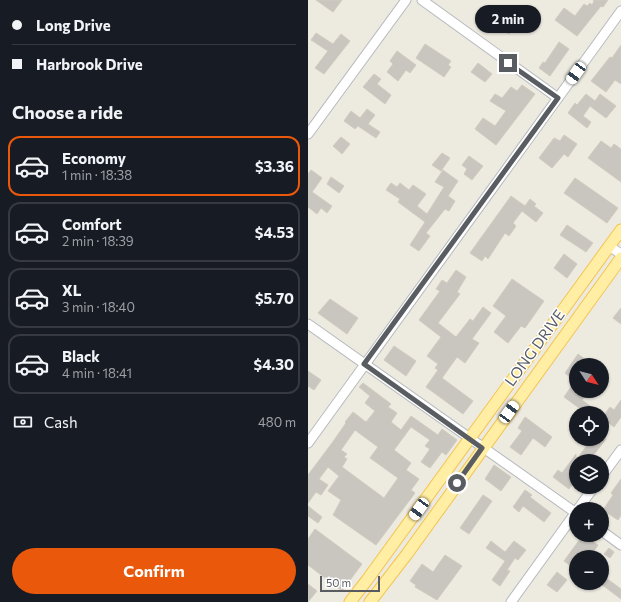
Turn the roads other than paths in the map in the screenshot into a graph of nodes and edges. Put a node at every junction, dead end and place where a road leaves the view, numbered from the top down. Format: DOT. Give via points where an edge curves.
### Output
graph roads {
  1 [pos="406,0"];
  2 [pos="422,0"];
  3 [pos="621,11"];
  4 [pos="558,98"];
  5 [pos="308,134"];
  6 [pos="621,230"];
  7 [pos="609,246"];
  8 [pos="621,254"];
  9 [pos="621,258"];
  10 [pos="308,324"];
  11 [pos="539,342"];
  12 [pos="553,352"];
  13 [pos="364,364"];
  14 [pos="469,439"];
  15 [pos="308,443"];
  16 [pos="482,448"];
  17 [pos="621,450"];
  18 [pos="609,466"];
  19 [pos="569,507"];
  20 [pos="569,522"];
  21 [pos="609,536"];
  22 [pos="394,543"];
  23 [pos="621,545"];
  24 [pos="407,554"];
  25 [pos="350,602"];
  26 [pos="370,602"];
  27 [pos="511,602"];
  1 -- 5 [label="street"];
  2 -- 4 [label="street"];
  3 -- 4 [label="street"];
  4 -- 13 [label="street"];
  6 -- 7 [label="main road, LONG DRIVE"];
  7 -- 8 [label="street"];
  7 -- 11 [label="main road, LONG DRIVE"];
  9 -- 12 [label="main road, LONG DRIVE"];
  10 -- 13 [label="street"];
  11 -- 12 [label="main road"];
  11 -- 14 [label="main road, LONG DRIVE"];
  12 -- 16 [label="main road, LONG DRIVE"];
  13 -- 14 [label="street"];
  13 -- 15 [label="street"];
  14 -- 16 [label="street"];
  14 -- 22 [label="main road, LONG DRIVE"];
  16 -- 19 [label="street"];
  16 -- 24 [label="main road, LONG DRIVE"];
  17 -- 18 [label="street"];
  20 -- 27 [label="street"];
  21 -- 23 [label="street"];
  22 -- 24 [label="main road"];
  22 -- 25 [label="main road, LONG DRIVE"];
  24 -- 26 [label="main road, LONG DRIVE"];
}
